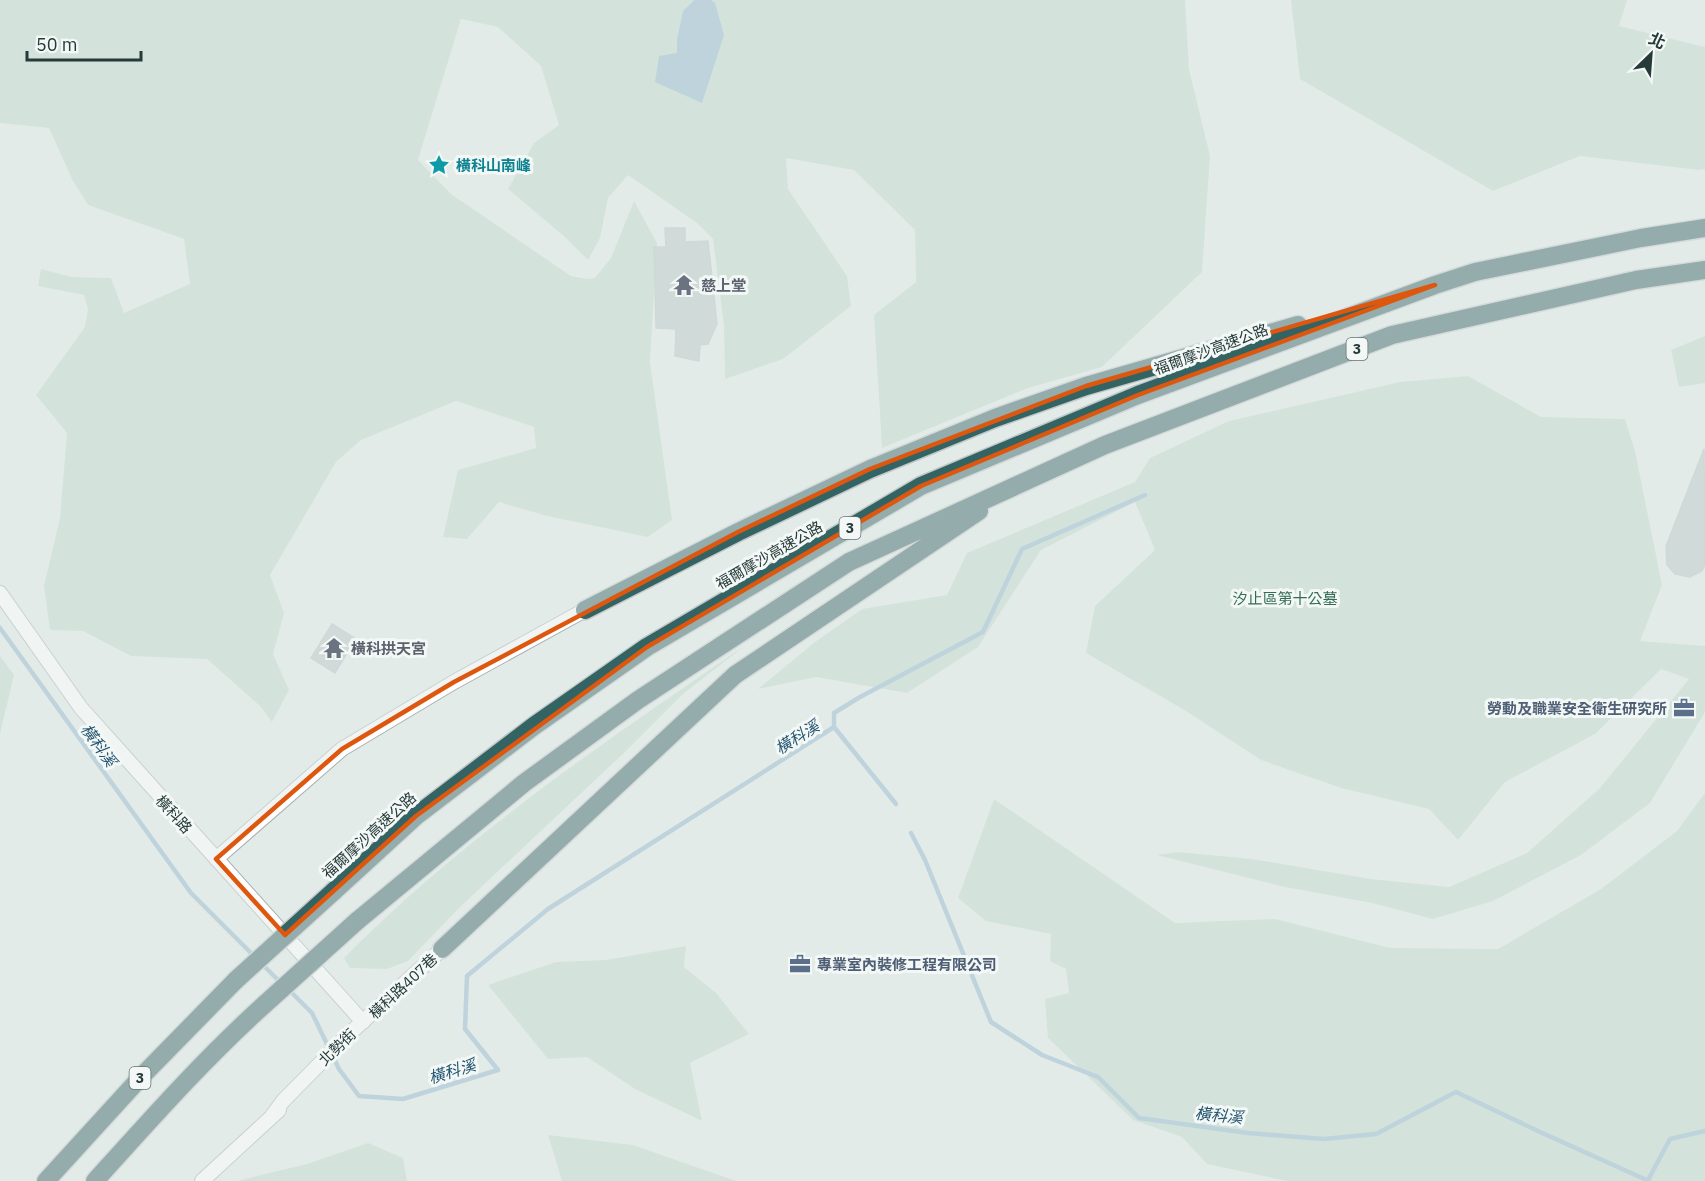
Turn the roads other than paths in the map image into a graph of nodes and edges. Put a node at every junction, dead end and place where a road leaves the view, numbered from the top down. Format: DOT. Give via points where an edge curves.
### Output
graph roads {
  1 [pos="1705,228"];
  2 [pos="1705,270"];
  3 [pos="1435,285"];
  4 [pos="1026,480"];
  5 [pos="0,593"];
  6 [pos="585,610"];
  7 [pos="216,860"];
  8 [pos="442,949"];
  9 [pos="363,1022"];
  10 [pos="46,1180"];
  11 [pos="95,1181"];
  12 [pos="202,1181"];
  1 -- 3 [label="highway, 福爾摩沙高速公路 / 3" via="1474,272"];
  2 -- 4 [label="highway, 3" via="1636,280 1392,335 1105,445"];
  3 -- 6 [label="highway" via="1086,386 996,418 870,469"];
  3 -- 10 [label="highway, 福爾摩沙高速公路 / 3, bridge" via="1138,396 921,486 647,646 416,816 236,980"];
  4 -- 8 [label="highway" via="735,675"];
  4 -- 11 [label="highway, 3, bridge" via="849,562 638,700 524,783 357,921 265,1004 211,1055"];
  5 -- 7 [label="street, 橫科路" via="81,708"];
  6 -- 7 [label="street" via="342,749"];
  7 -- 9 [label="street, 橫科路"];
  8 -- 9 [label="street, 橫科路407巷"];
  9 -- 12 [label="street, 北勢街"];
}
